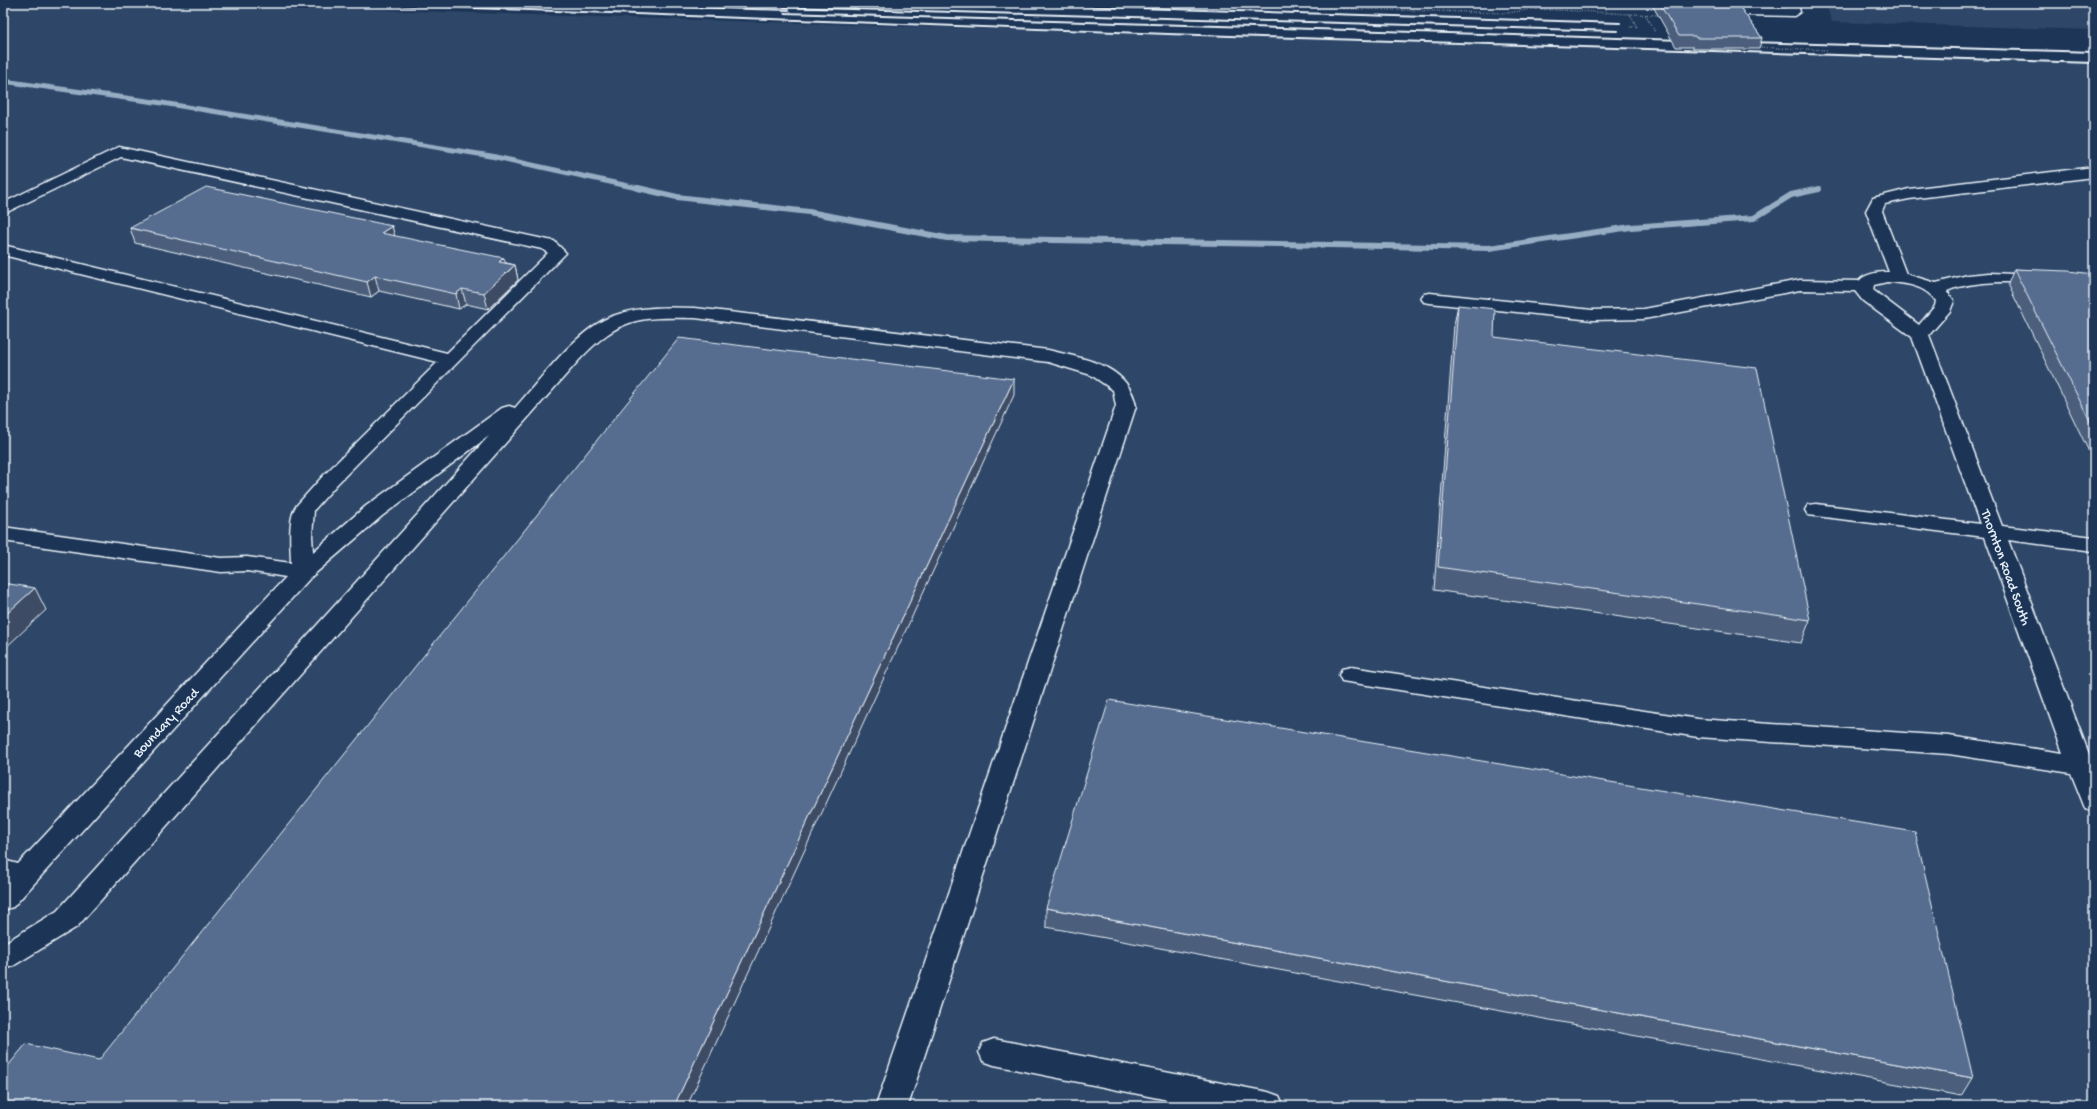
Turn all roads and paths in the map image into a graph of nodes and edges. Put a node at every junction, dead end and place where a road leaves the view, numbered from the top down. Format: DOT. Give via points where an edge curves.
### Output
graph roads {
  1 [pos="1556,3"];
  2 [pos="1602,3"];
  3 [pos="1738,3"];
  4 [pos="1287,6"];
  5 [pos="1793,8"];
  6 [pos="1559,10"];
  7 [pos="1607,13"];
  8 [pos="1630,14"];
  9 [pos="1645,14"];
  10 [pos="1660,15"];
  11 [pos="1628,27"];
  12 [pos="1655,32"];
  13 [pos="1754,47"];
  14 [pos="1828,50"];
  15 [pos="2094,172"];
  16 [pos="3,208"];
  17 [pos="3,250"];
  18 [pos="1899,278"];
  19 [pos="2094,282"];
  20 [pos="1864,286"];
  21 [pos="1935,289"];
  22 [pos="1430,298"];
  23 [pos="1920,334"];
  24 [pos="451,360"];
  25 [pos="548,383"];
  26 [pos="1816,510"];
  27 [pos="1994,532"];
  28 [pos="3,534"];
  29 [pos="2094,544"];
  30 [pos="303,572"];
  31 [pos="1351,675"];
  32 [pos="2087,766"];
  33 [pos="2094,801"];
  34 [pos="14,873"];
  35 [pos="3,898"];
  36 [pos="3,958"];
  37 [pos="994,1052"];
  38 [pos="892,1106"];
  39 [pos="1268,1106"];
  1 -- 6 [label="path"];
  2 -- 7 [label="path"];
  3 -- 5 [label="street" via="1743,10"];
  4 -- 6 [label="path" via="1507,13 1534,9"];
  6 -- 7 [label="path"];
  7 -- 8 [label="path"];
  8 -- 9 [label="path"];
  8 -- 11 [label="path" via="1637,27"];
  9 -- 10 [label="path"];
  9 -- 12 [label="path"];
  13 -- 14 [label="path"];
  15 -- 18 [label="street" via="1909,194 1879,201 1874,211"];
  16 -- 24 [label="street" via="119,152 548,245 558,253"];
  17 -- 24 [label="street"];
  18 -- 20 [label="street" via="1876,278"];
  18 -- 21 [label="street"];
  19 -- 21 [label="street" via="1979,278 1946,283"];
  20 -- 22 [label="street" via="1800,285 1644,314 1592,315"];
  20 -- 23 [label="street" via="1864,291 1869,297"];
  21 -- 23 [label="street" via="1945,301 1944,307"];
  23 -- 27 [label="street, Thornton Road South"];
  24 -- 30 [label="street" via="304,509 301,536"];
  25 -- 30 [label="street, Boundary Road" via="374,511"];
  25 -- 36 [label="street" via="67,919"];
  25 -- 38 [label="street" via="594,333 618,319 653,312 696,313 1048,356 1081,364 1106,376 1121,388 1126,406"];
  26 -- 27 [label="street"];
  27 -- 29 [label="street"];
  27 -- 32 [label="street, Thornton Road South"];
  28 -- 30 [label="street" via="221,564 247,564"];
  30 -- 34 [label="street, Boundary Road"];
  31 -- 32 [label="street" via="1698,728 1949,745"];
  32 -- 33 [label="street, Thornton Road South"];
  34 -- 35 [label="street, Boundary Road"];
  37 -- 39 [label="street"];
}
